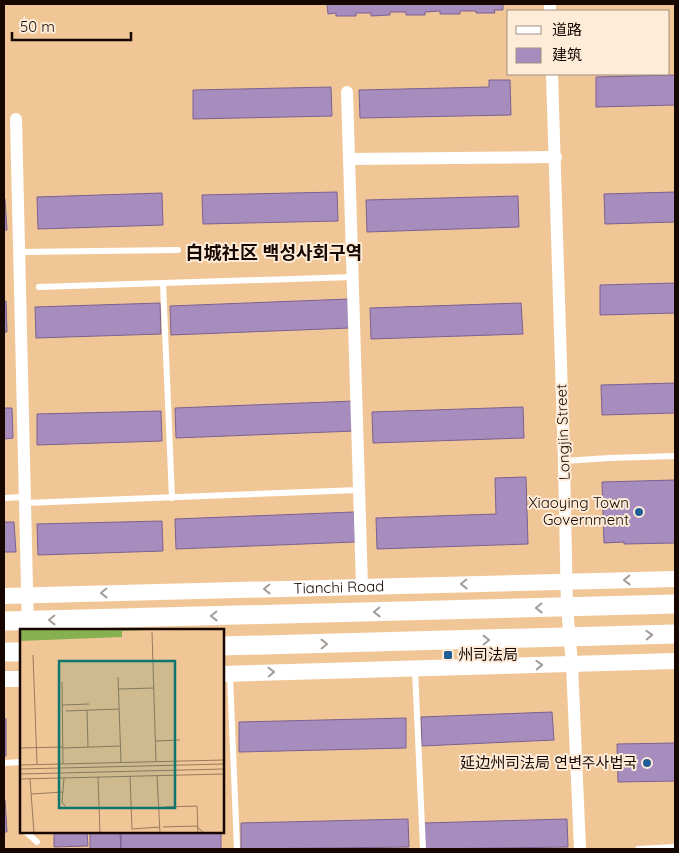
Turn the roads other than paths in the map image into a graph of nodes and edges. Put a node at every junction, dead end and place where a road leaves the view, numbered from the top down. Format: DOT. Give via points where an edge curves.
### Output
graph roads {
  1 [pos="552,75"];
  2 [pos="347,92"];
  3 [pos="16,119"];
  4 [pos="556,157"];
  5 [pos="349,159"];
  6 [pos="178,250"];
  7 [pos="19,252"];
  8 [pos="352,277"];
  9 [pos="163,283"];
  10 [pos="39,287"];
  11 [pos="675,456"];
  12 [pos="564,461"];
  13 [pos="359,490"];
  14 [pos="4,498"];
  15 [pos="172,498"];
  16 [pos="24,500"];
  17 [pos="675,579"];
  18 [pos="567,582"];
  19 [pos="362,587"];
  20 [pos="26,595"];
  21 [pos="4,596"];
  22 [pos="675,604"];
  23 [pos="567,607"];
  24 [pos="4,621"];
  25 [pos="27,625"];
  26 [pos="675,634"];
  27 [pos="568,638"];
  28 [pos="224,646"];
  29 [pos="4,652"];
  30 [pos="20,652"];
  31 [pos="675,661"];
  32 [pos="572,664"];
  33 [pos="415,668"];
  34 [pos="226,674"];
  35 [pos="20,679"];
  36 [pos="4,680"];
  37 [pos="20,762"];
  38 [pos="4,763"];
  39 [pos="27,833"];
  40 [pos="38,842"];
  41 [pos="675,847"];
  42 [pos="236,849"];
  43 [pos="422,849"];
  44 [pos="580,849"];
  45 [pos="638,849"];
  1 -- 4 [label="street, Longjin Street"];
  2 -- 5 [label="street"];
  3 -- 7 [label="street"];
  4 -- 5 [label="street"];
  4 -- 12 [label="street, Longjin Street"];
  5 -- 8 [label="street"];
  6 -- 7 [label="lane"];
  7 -- 16 [label="street"];
  8 -- 9 [label="lane"];
  8 -- 13 [label="street"];
  9 -- 10 [label="lane"];
  9 -- 15 [label="lane"];
  11 -- 12 [label="lane"];
  12 -- 18 [label="street, Longjin Street"];
  13 -- 15 [label="lane"];
  13 -- 19 [label="street"];
  14 -- 16 [label="lane"];
  15 -- 16 [label="lane"];
  16 -- 20 [label="street"];
  17 -- 18 [label="street, Tianchi Road, one-way"];
  18 -- 19 [label="street, Tianchi Road, one-way"];
  18 -- 23 [label="street, Longjin Street"];
  19 -- 20 [label="street, Tianchi Road, one-way"];
  20 -- 21 [label="street, Tianchi Road"];
  20 -- 25 [label="street"];
  22 -- 23 [label="main road, Tianchi Road"];
  23 -- 25 [label="main road, Tianchi Road, one-way"];
  23 -- 27 [label="street, Longjin Street"];
  24 -- 25 [label="main road, Tianchi Road"];
  27 -- 26 [label="main road, one-way"];
  28 -- 27 [label="main road, one-way"];
  27 -- 32 [label="street, Longjin Street"];
  29 -- 30 [label="main road"];
  31 -- 32 [label="street"];
  33 -- 32 [label="street, one-way"];
  32 -- 44 [label="street, Longjin Street"];
  34 -- 33 [label="street, one-way"];
  33 -- 43 [label="lane"];
  34 -- 42 [label="lane"];
  35 -- 36 [label="street"];
  37 -- 38 [label="lane"];
  39 -- 40 [label="lane"];
  41 -- 45 [label="lane"];
}
